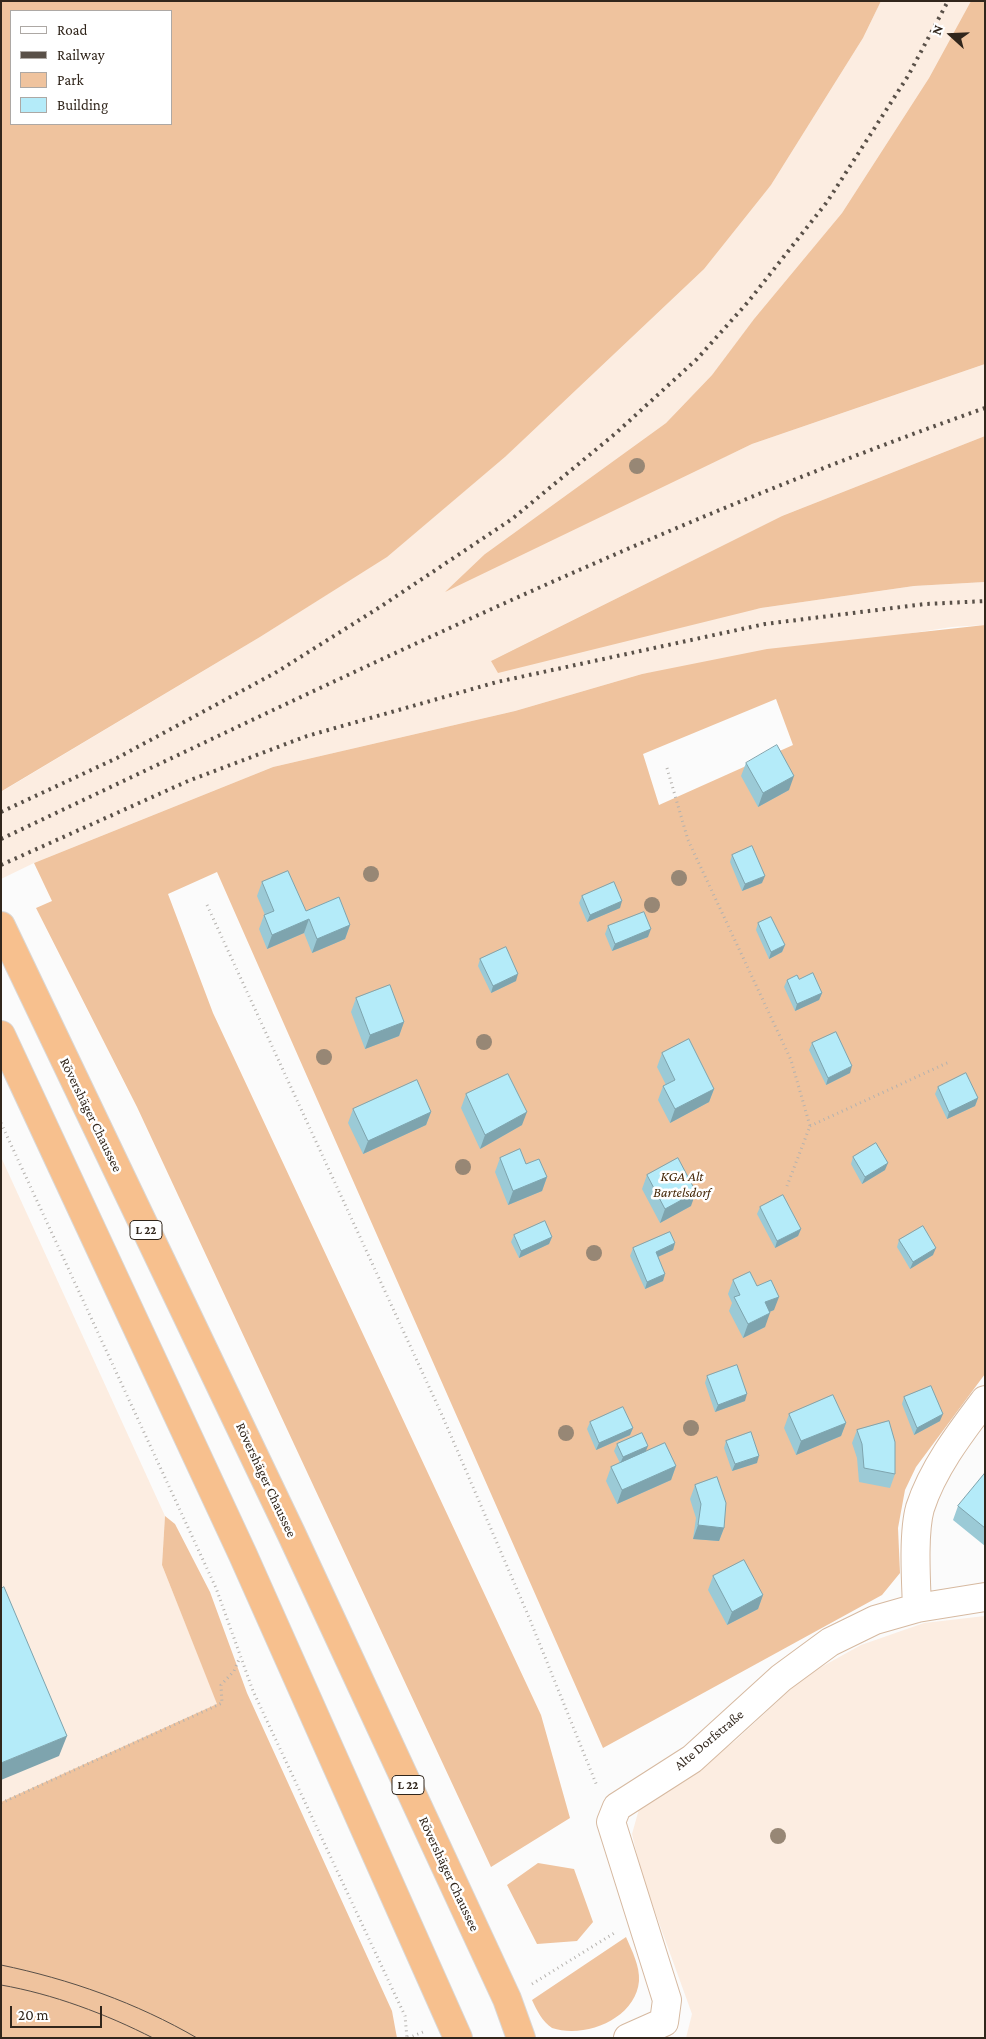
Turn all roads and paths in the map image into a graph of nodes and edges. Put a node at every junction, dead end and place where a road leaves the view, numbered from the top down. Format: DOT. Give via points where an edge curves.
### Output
graph roads {
  1 [pos="667,768"];
  2 [pos="207,905"];
  3 [pos="1,926"];
  4 [pos="1,1035"];
  5 [pos="949,1062"];
  6 [pos="1,1123"];
  7 [pos="810,1126"];
  8 [pos="787,1186"];
  9 [pos="985,1400"];
  10 [pos="985,1597"];
  11 [pos="917,1608"];
  12 [pos="240,1656"];
  13 [pos="1,1803"];
  14 [pos="611,1822"];
  15 [pos="637,2036"];
  16 [pos="407,2038"];
  17 [pos="458,2038"];
  18 [pos="521,2038"];
  1 -- 7 [label="path" via="688,840 791,1060"];
  2 -- 14 [label="path" via="446,1424 528,1615"];
  3 -- 18 [label="highway, Rövershäger Chaussee / L 22" via="299,1551 507,1999"];
  4 -- 17 [label="highway" via="243,1555"];
  5 -- 7 [label="path"];
  6 -- 12 [label="path" via="216,1588"];
  7 -- 8 [label="path"];
  9 -- 11 [label="street" via="941,1462 920,1509 915,1562"];
  10 -- 11 [label="street, Alte Dorfstraße"];
  11 -- 14 [label="street, Alte Dorfstraße" via="875,1620 830,1642 781,1678 692,1759 617,1807"];
  12 -- 13 [label="path" via="234,1671 221,1685 222,1703"];
  12 -- 16 [label="path" via="253,1691 406,2016"];
  14 -- 15 [label="street" via="667,2000 664,2022"];
}
